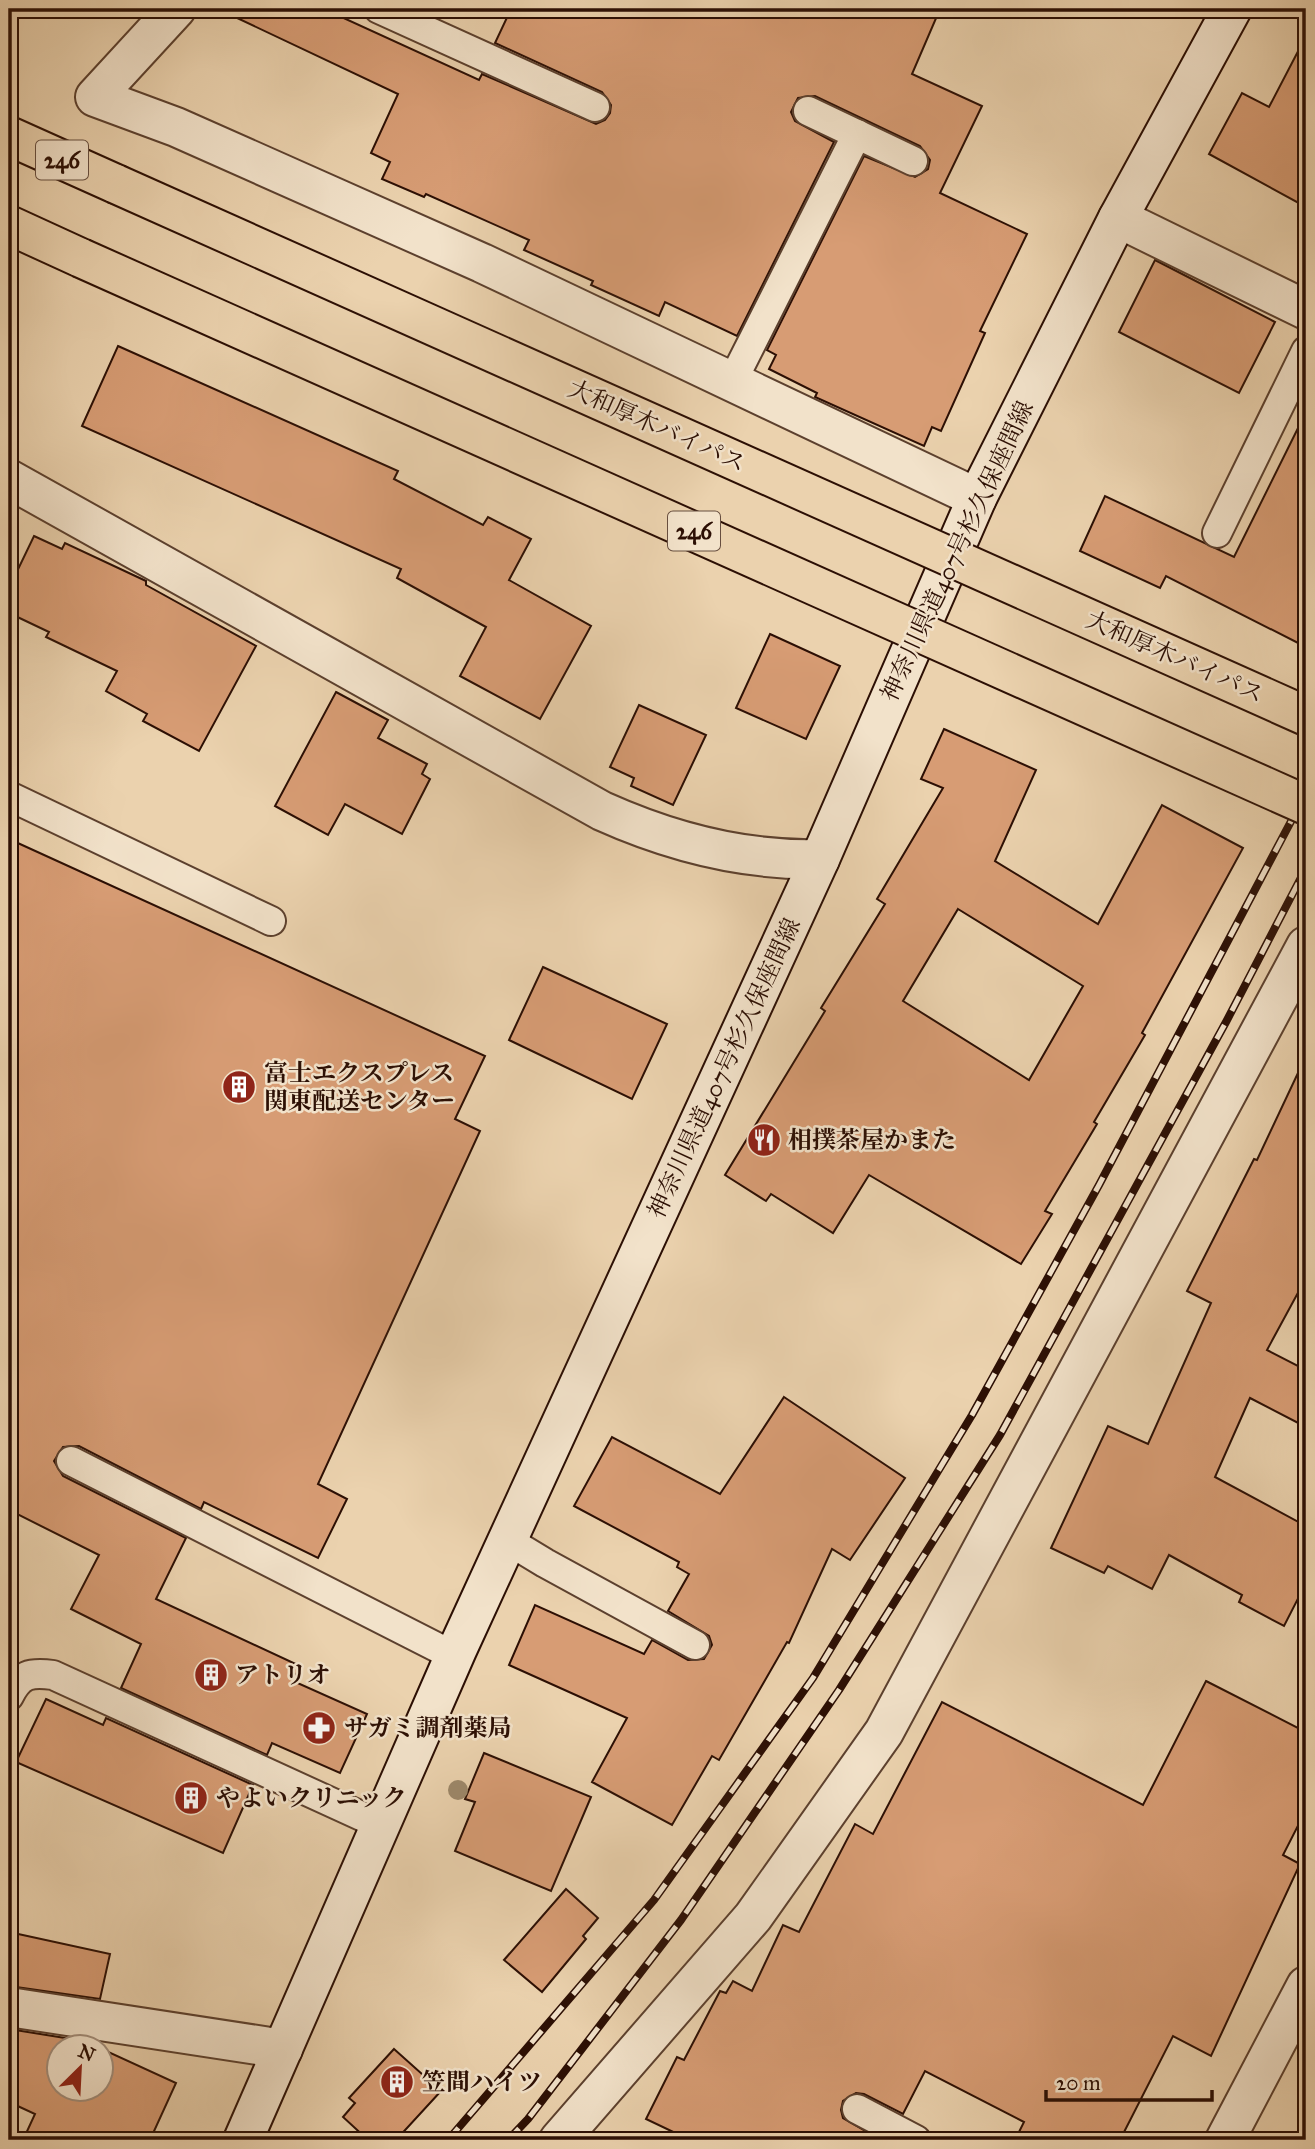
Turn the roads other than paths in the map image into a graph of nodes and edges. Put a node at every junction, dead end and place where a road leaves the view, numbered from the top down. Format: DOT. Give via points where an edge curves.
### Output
graph roads {
  1 [pos="176,9"];
  2 [pos="379,9"];
  3 [pos="1232,9"];
  4 [pos="595,107"];
  5 [pos="808,111"];
  6 [pos="857,134"];
  7 [pos="9,136"];
  8 [pos="913,161"];
  9 [pos="1118,218"];
  10 [pos="9,225"];
  11 [pos="1306,310"];
  12 [pos="1306,351"];
  13 [pos="732,382"];
  14 [pos="9,479"];
  15 [pos="977,498"];
  16 [pos="1217,533"];
  17 [pos="1306,716"];
  18 [pos="9,796"];
  19 [pos="1306,805"];
  20 [pos="820,859"];
  21 [pos="271,921"];
  22 [pos="1306,946"];
  23 [pos="71,1461"];
  24 [pos="508,1540"];
  25 [pos="695,1645"];
  26 [pos="454,1656"];
  27 [pos="9,1696"];
  28 [pos="381,1825"];
  29 [pos="1306,1986"];
  30 [pos="9,2007"];
  31 [pos="283,2049"];
  32 [pos="857,2109"];
  33 [pos="243,2140"];
  34 [pos="559,2140"];
  35 [pos="916,2140"];
  36 [pos="1226,2140"];
  1 -- 13 [label="street" via="95,97 176,127 482,263"];
  2 -- 4 [label="lane"];
  3 -- 9 [label="street, 神奈川県道407号杉久保座間線"];
  5 -- 6 [label="lane"];
  6 -- 8 [label="lane"];
  6 -- 13 [label="lane"];
  7 -- 17 [label="highway, 大和厚木バイパス / 246, bridge"];
  9 -- 11 [label="street"];
  9 -- 15 [label="street, 神奈川県道407号杉久保座間線"];
  10 -- 19 [label="highway, 246, bridge"];
  12 -- 16 [label="lane"];
  13 -- 15 [label="street"];
  14 -- 20 [label="street" via="602,811 637,827 706,847 777,860"];
  15 -- 20 [label="street, 神奈川県道407号杉久保座間線"];
  18 -- 21 [label="lane"];
  20 -- 24 [label="street, 神奈川県道407号杉久保座間線"];
  22 -- 34 [label="street" via="884,1732 753,1917"];
  23 -- 26 [label="lane"];
  24 -- 25 [label="lane"];
  24 -- 26 [label="street, 神奈川県道407号杉久保座間線"];
  26 -- 28 [label="street, 神奈川県道407号杉久保座間線"];
  27 -- 28 [label="lane" via="17,1681 31,1672 53,1675"];
  28 -- 31 [label="street, 神奈川県道407号杉久保座間線"];
  29 -- 36 [label="street"];
  30 -- 31 [label="street"];
  31 -- 33 [label="street, 神奈川県道407号杉久保座間線"];
  32 -- 35 [label="lane"];
}
